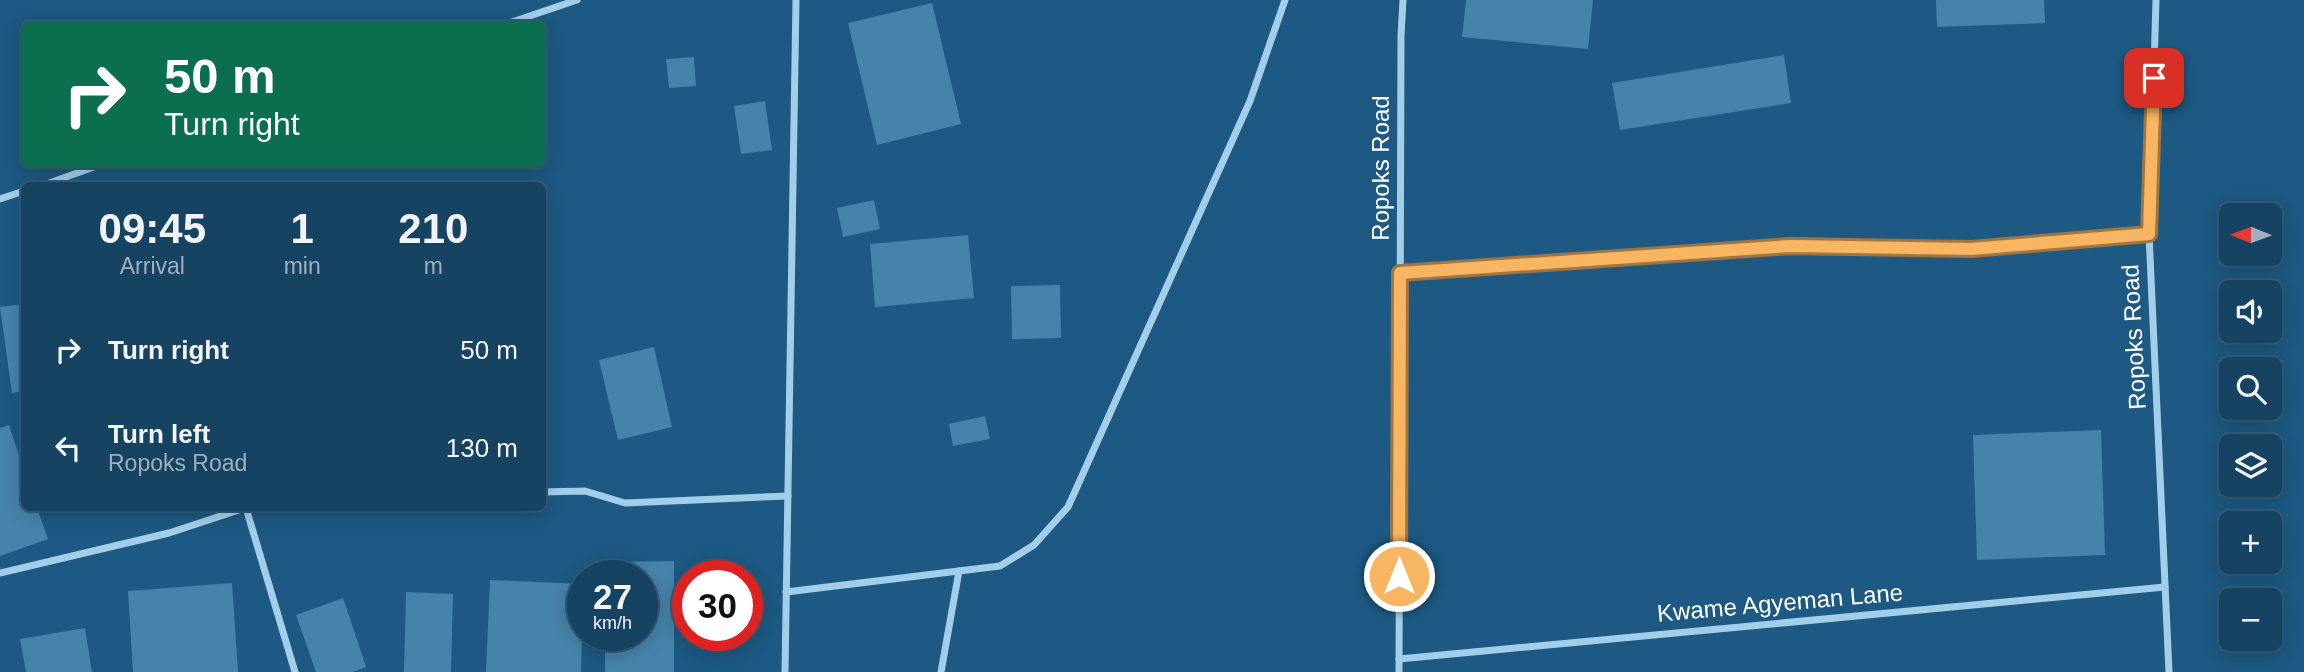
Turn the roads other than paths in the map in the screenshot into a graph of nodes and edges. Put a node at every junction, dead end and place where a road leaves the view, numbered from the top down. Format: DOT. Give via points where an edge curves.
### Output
graph roads {
  1 [pos="577,0"];
  2 [pos="796,0"];
  3 [pos="1285,0"];
  4 [pos="1403,0"];
  5 [pos="2156,0"];
  6 [pos="515,21"];
  7 [pos="91,168"];
  8 [pos="52,182"];
  9 [pos="21,192"];
  10 [pos="0,199"];
  11 [pos="2149,234"];
  12 [pos="1400,273"];
  13 [pos="546,492"];
  14 [pos="788,496"];
  15 [pos="236,511"];
  16 [pos="246,511"];
  17 [pos="959,571"];
  18 [pos="0,573"];
  19 [pos="2165,587"];
  20 [pos="786,593"];
  21 [pos="1399,659"];
  22 [pos="295,672"];
  23 [pos="785,672"];
  24 [pos="942,672"];
  25 [pos="1399,672"];
  26 [pos="2169,672"];
  1 -- 6 [label="street"];
  2 -- 14 [label="street"];
  3 -- 17 [label="street" via="1250,102 1068,507 1034,545 1000,566"];
  4 -- 12 [label="street, Ropoks Road"];
  5 -- 11 [label="street, Ropoks Road"];
  7 -- 8 [label="street"];
  9 -- 10 [label="street"];
  11 -- 12 [label="street" via="1971,249 1790,246"];
  11 -- 19 [label="street, Ropoks Road"];
  12 -- 21 [label="street, Ropoks Road"];
  13 -- 14 [label="street" via="585,491 625,503"];
  14 -- 20 [label="street"];
  15 -- 18 [label="street" via="169,533"];
  16 -- 22 [label="street"];
  17 -- 20 [label="street"];
  17 -- 24 [label="street"];
  19 -- 21 [label="street, Kwame Agyeman Lane"];
  19 -- 26 [label="street, Ropoks Road"];
  20 -- 23 [label="street"];
  21 -- 25 [label="street, Ropoks Road"];
}
